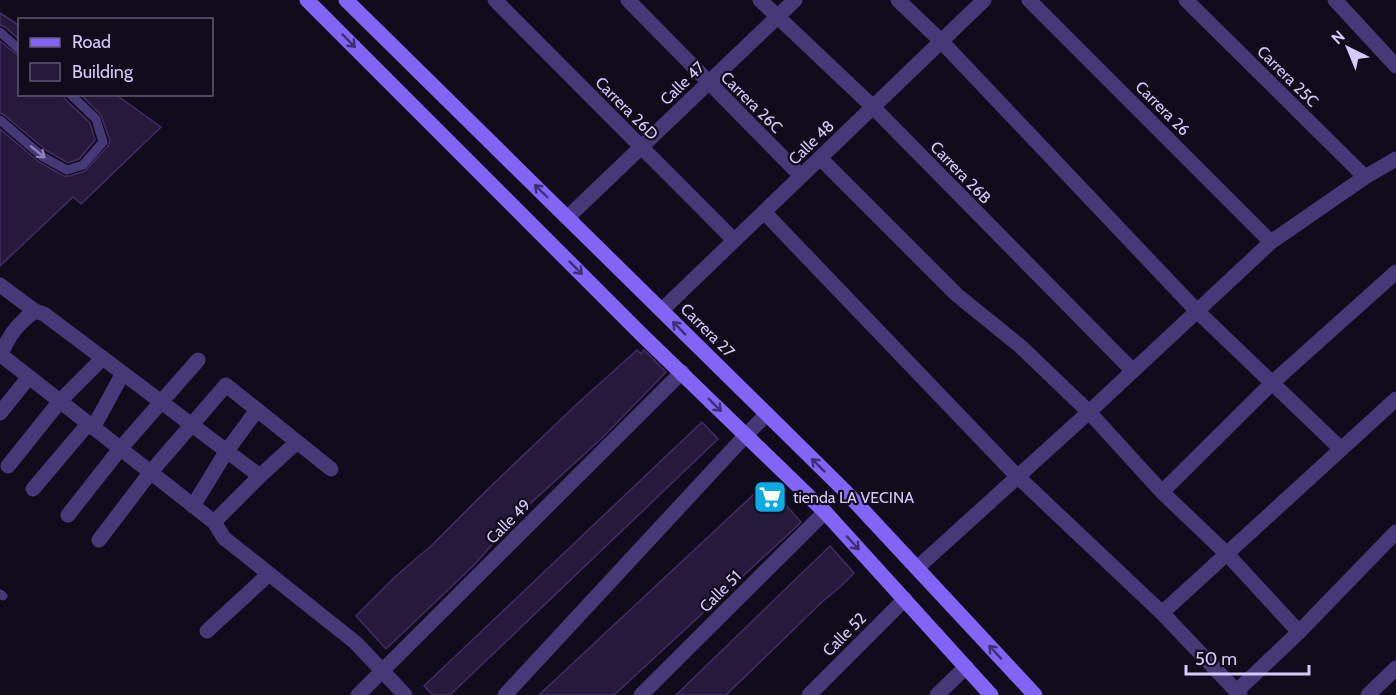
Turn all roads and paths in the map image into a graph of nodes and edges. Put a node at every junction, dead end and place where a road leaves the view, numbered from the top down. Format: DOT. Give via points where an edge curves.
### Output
graph roads {
  1 [pos="307,0"];
  2 [pos="346,0"];
  3 [pos="495,0"];
  4 [pos="628,0"];
  5 [pos="760,0"];
  6 [pos="795,0"];
  7 [pos="898,0"];
  8 [pos="984,0"];
  9 [pos="1029,0"];
  10 [pos="1186,0"];
  11 [pos="1335,0"];
  12 [pos="777,18"];
  13 [pos="0,32"];
  14 [pos="941,41"];
  15 [pos="18,48"];
  16 [pos="1396,66"];
  17 [pos="708,83"];
  18 [pos="72,96"];
  19 [pos="873,107"];
  20 [pos="0,120"];
  21 [pos="641,148"];
  22 [pos="820,158"];
  23 [pos="1396,159"];
  24 [pos="801,176"];
  25 [pos="1365,177"];
  26 [pos="764,212"];
  27 [pos="568,217"];
  28 [pos="734,240"];
  29 [pos="1271,242"];
  30 [pos="1396,272"];
  31 [pos="0,285"];
  32 [pos="662,310"];
  33 [pos="1196,310"];
  34 [pos="35,311"];
  35 [pos="1,355"];
  36 [pos="103,358"];
  37 [pos="198,360"];
  38 [pos="1133,371"];
  39 [pos="682,372"];
  40 [pos="123,373"];
  41 [pos="29,377"];
  42 [pos="1272,383"];
  43 [pos="1396,399"];
  44 [pos="60,401"];
  45 [pos="161,402"];
  46 [pos="257,410"];
  47 [pos="1089,412"];
  48 [pos="0,413"];
  49 [pos="767,414"];
  50 [pos="191,425"];
  51 [pos="91,426"];
  52 [pos="746,435"];
  53 [pos="297,442"];
  54 [pos="120,449"];
  55 [pos="1341,449"];
  56 [pos="226,452"];
  57 [pos="8,466"];
  58 [pos="331,469"];
  59 [pos="150,473"];
  60 [pos="260,476"];
  61 [pos="1017,476"];
  62 [pos="33,489"];
  63 [pos="1162,492"];
  64 [pos="193,506"];
  65 [pos="825,512"];
  66 [pos="68,515"];
  67 [pos="214,522"];
  68 [pos="1396,532"];
  69 [pos="99,540"];
  70 [pos="1227,554"];
  71 [pos="917,568"];
  72 [pos="269,574"];
  73 [pos="905,599"];
  74 [pos="1162,613"];
  75 [pos="207,631"];
  76 [pos="1299,632"];
  77 [pos="966,667"];
  78 [pos="1396,668"];
  79 [pos="383,672"];
  80 [pos="1238,693"];
  81 [pos="358,695"];
  82 [pos="405,695"];
  83 [pos="506,695"];
  84 [pos="641,695"];
  85 [pos="809,695"];
  86 [pos="937,695"];
  87 [pos="991,695"];
  88 [pos="1035,695"];
  89 [pos="1368,695"];
  1 -- 39 [label="street, one-way"];
  27 -- 2 [label="street, Carrera 27, one-way"];
  3 -- 21 [label="street, Carrera 26D"];
  4 -- 17 [label="street, Carrera 26C"];
  5 -- 12 [label="street, Carrera 26B"];
  6 -- 12 [label="street, Calle 47"];
  7 -- 14 [label="street"];
  8 -- 14 [label="street, Calle 48"];
  9 -- 29 [label="street, Carrera 26"];
  10 -- 25 [label="street, Carrera 25C"];
  11 -- 16 [label="street"];
  12 -- 17 [label="street, Calle 47"];
  12 -- 19 [label="street, Carrera 26B"];
  13 -- 15 [label="lane"];
  14 -- 19 [label="street, Calle 48"];
  14 -- 33 [label="street"];
  17 -- 21 [label="street, Calle 47"];
  17 -- 24 [label="street, Carrera 26C"];
  20 -- 18 [label="lane, one-way" via="43,157 67,170 82,165 103,142 96,119"];
  19 -- 22 [label="street, Calle 48"];
  19 -- 38 [label="street, Carrera 26B"];
  21 -- 27 [label="street, Calle 47"];
  21 -- 28 [label="street, Carrera 26D"];
  22 -- 24 [label="street, Calle 48"];
  22 -- 47 [label="street" via="957,295 1020,346"];
  23 -- 25 [label="street"];
  24 -- 26 [label="street, Calle 48"];
  25 -- 29 [label="street"];
  26 -- 28 [label="street, Calle 48"];
  26 -- 61 [label="street"];
  27 -- 32 [label="street, Carrera 27"];
  28 -- 32 [label="street, Calle 48"];
  29 -- 33 [label="street"];
  30 -- 42 [label="street"];
  31 -- 34 [label="street"];
  49 -- 32 [label="street, Carrera 27, one-way"];
  33 -- 38 [label="street"];
  33 -- 42 [label="street"];
  34 -- 35 [label="street" via="6,340"];
  34 -- 36 [label="street"];
  35 -- 41 [label="street"];
  36 -- 40 [label="street"];
  36 -- 44 [label="street"];
  37 -- 45 [label="street"];
  38 -- 47 [label="street"];
  39 -- 52 [label="street, one-way"];
  39 -- 79 [label="street, Calle 49"];
  40 -- 45 [label="street"];
  40 -- 51 [label="street"];
  41 -- 44 [label="street"];
  41 -- 48 [label="street"];
  42 -- 55 [label="street"];
  42 -- 63 [label="street"];
  43 -- 55 [label="street"];
  44 -- 51 [label="street"];
  44 -- 57 [label="street"];
  45 -- 50 [label="street"];
  45 -- 54 [label="street"];
  46 -- 50 [label="street" via="226,385"];
  46 -- 53 [label="street"];
  46 -- 56 [label="street"];
  47 -- 61 [label="street"];
  47 -- 63 [label="street"];
  49 -- 52 [label="street"];
  71 -- 49 [label="street, Carrera 27, one-way"];
  50 -- 56 [label="street"];
  50 -- 59 [label="street"];
  51 -- 54 [label="street"];
  51 -- 62 [label="street"];
  52 -- 65 [label="street"];
  52 -- 83 [label="street"];
  53 -- 58 [label="street"];
  53 -- 60 [label="street"];
  54 -- 59 [label="street"];
  54 -- 66 [label="street"];
  55 -- 70 [label="street"];
  56 -- 60 [label="street"];
  56 -- 64 [label="street"];
  59 -- 64 [label="street"];
  59 -- 69 [label="street"];
  60 -- 67 [label="street"];
  61 -- 71 [label="street"];
  61 -- 74 [label="street"];
  63 -- 70 [label="street"];
  64 -- 67 [label="street"];
  65 -- 73 [label="street, one-way"];
  65 -- 84 [label="street, Calle 51"];
  67 -- 72 [label="street" via="224,538"];
  68 -- 76 [label="street"];
  70 -- 74 [label="street"];
  70 -- 76 [label="street"];
  88 -- 71 [label="street, Carrera 27, one-way"];
  72 -- 75 [label="street"];
  72 -- 79 [label="street" via="356,643"];
  73 -- 77 [label="street"];
  73 -- 85 [label="street, Calle 52"];
  74 -- 80 [label="street"];
  76 -- 80 [label="street"];
  77 -- 86 [label="street"];
  77 -- 87 [label="street"];
  78 -- 89 [label="street"];
  79 -- 81 [label="street, Calle 49"];
  79 -- 82 [label="street"];
}
